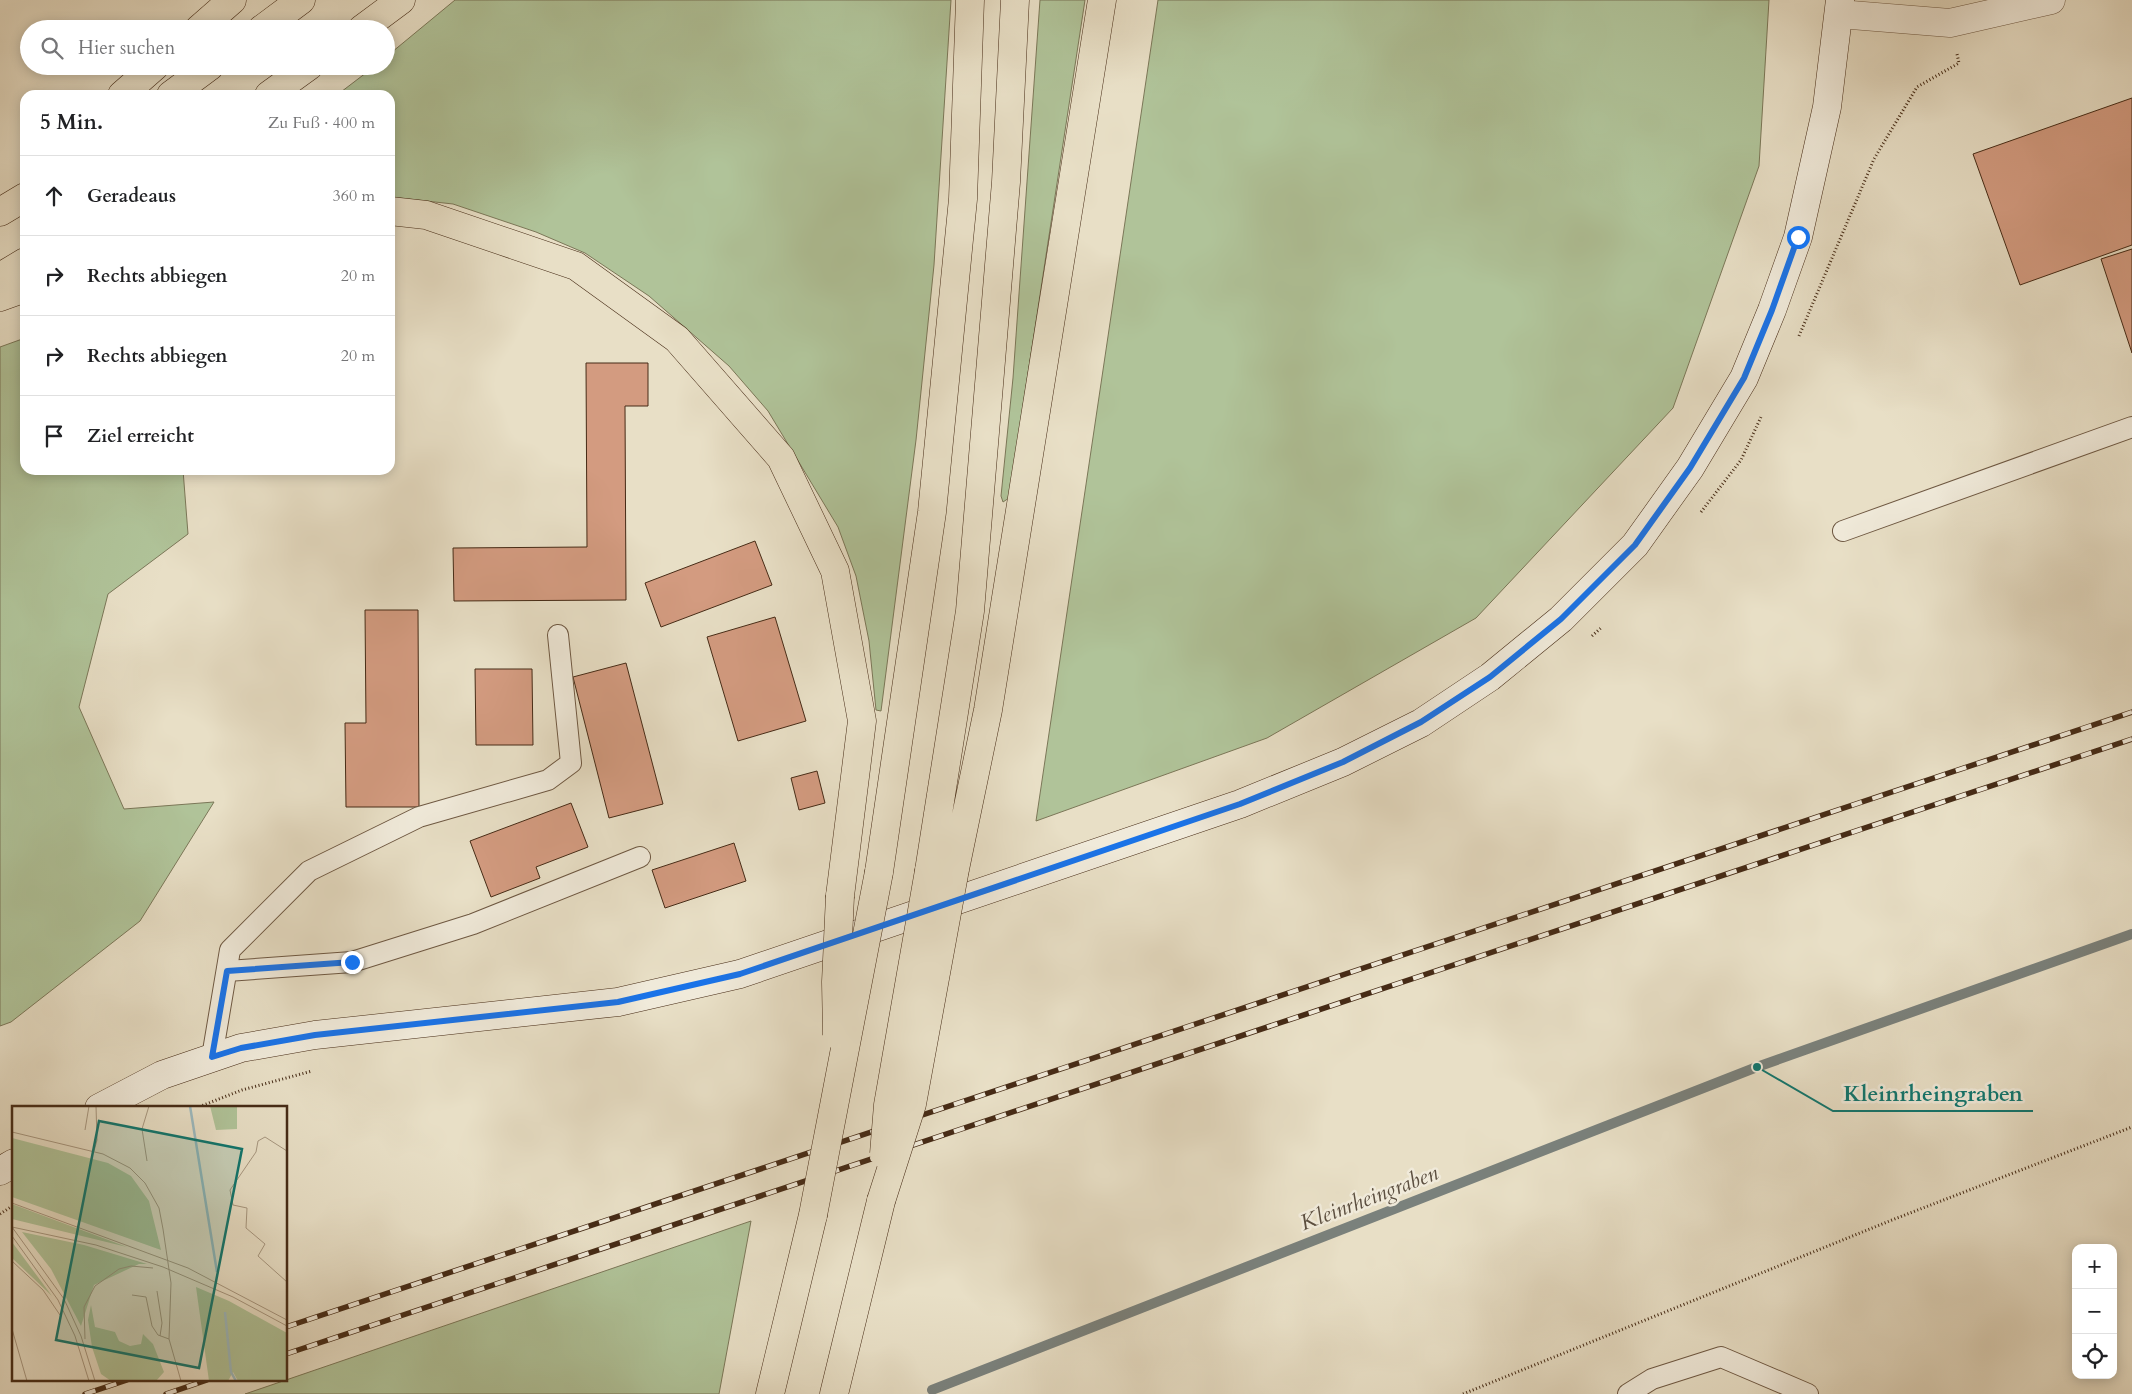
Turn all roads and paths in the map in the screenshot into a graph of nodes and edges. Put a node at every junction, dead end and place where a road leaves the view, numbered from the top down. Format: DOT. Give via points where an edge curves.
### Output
graph roads {
  1 [pos="232,0"];
  2 [pos="301,0"];
  3 [pos="401,0"];
  4 [pos="970,0"];
  5 [pos="1015,0"];
  6 [pos="1102,0"];
  7 [pos="2051,0"];
  8 [pos="1839,7"];
  9 [pos="209,20"];
  10 [pos="274,20"];
  11 [pos="374,20"];
  12 [pos="1950,23"];
  13 [pos="145,75"];
  14 [pos="198,75"];
  15 [pos="297,75"];
  16 [pos="128,90"];
  17 [pos="178,90"];
  18 [pos="276,90"];
  19 [pos="20,200"];
  20 [pos="0,212"];
  21 [pos="395,212"];
  22 [pos="20,265"];
  23 [pos="0,277"];
  24 [pos="20,290"];
  25 [pos="0,297"];
  26 [pos="1795,344"];
  27 [pos="1762,416"];
  28 [pos="2132,427"];
  29 [pos="1698,516"];
  30 [pos="1843,531"];
  31 [pos="1602,626"];
  32 [pos="558,636"];
  33 [pos="1588,639"];
  34 [pos="640,857"];
  35 [pos="942,870"];
  36 [pos="227,971"];
  37 [pos="212,1057"];
  38 [pos="318,1069"];
  39 [pos="838,1092"];
  40 [pos="103,1106"];
  41 [pos="201,1106"];
  42 [pos="2132,1128"];
  43 [pos="12,1164"];
  44 [pos="0,1172"];
  45 [pos="12,1206"];
  46 [pos="0,1214"];
  47 [pos="770,1394"];
  48 [pos="834,1394"];
  49 [pos="1463,1394"];
  50 [pos="1628,1394"];
  51 [pos="1808,1394"];
  1 -- 9 [label="highway"];
  2 -- 10 [label="highway"];
  3 -- 11 [label="highway"];
  4 -- 39 [label="highway, bridge" via="963,199 932,512 879,872"];
  5 -- 35 [label="highway" via="1006,182 970,611"];
  6 -- 35 [label="highway" via="988,710"];
  7 -- 12 [label="main road"];
  8 -- 12 [label="main road"];
  8 -- 37 [label="main road" via="1827,106 1798,237 1744,378 1690,468 1635,545 1561,619 1490,677 1421,722 1343,762 1240,804 740,974 618,1002 315,1035 241,1048"];
  12 -- 26 [label="path" via="1959,63 1917,87 1874,159"];
  13 -- 16 [label="highway"];
  14 -- 17 [label="highway"];
  15 -- 18 [label="highway"];
  19 -- 20 [label="highway"];
  21 -- 39 [label="highway, bridge" via="426,215 576,266 677,338 781,458 835,571 862,721 840,896 836,982"];
  22 -- 23 [label="highway"];
  24 -- 25 [label="highway"];
  27 -- 29 [label="path" via="1741,460"];
  28 -- 30 [label="lane"];
  31 -- 33 [label="path"];
  32 -- 36 [label="lane" via="571,763 548,780 419,817 309,871 230,950"];
  34 -- 36 [label="lane" via="473,924 352,962"];
  35 -- 48 [label="highway, bridge" via="888,1105 881,1201"];
  36 -- 37 [label="lane"];
  37 -- 40 [label="main road" via="162,1075"];
  38 -- 41 [label="path" via="242,1090"];
  39 -- 47 [label="highway, bridge" via="813,1215"];
  42 -- 49 [label="path" via="1883,1224"];
  43 -- 44 [label="main road"];
  45 -- 46 [label="path"];
  50 -- 51 [label="lane" via="1652,1379 1721,1357"];
}
